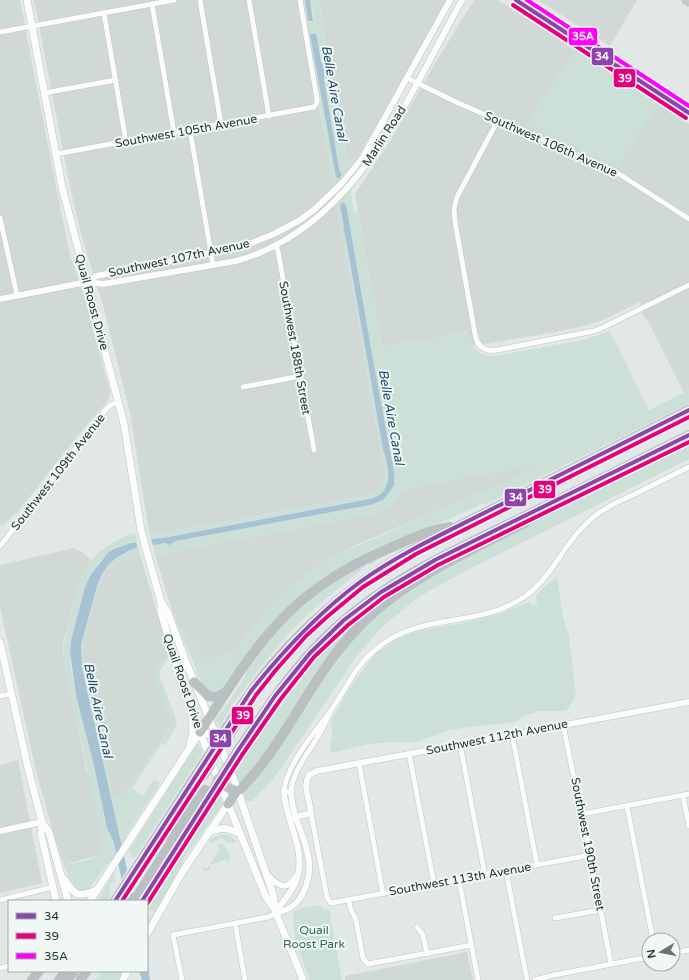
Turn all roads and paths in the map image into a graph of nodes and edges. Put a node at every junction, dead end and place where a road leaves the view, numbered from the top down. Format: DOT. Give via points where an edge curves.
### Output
graph roads {
  1 [pos="27,0"];
  2 [pos="174,0"];
  3 [pos="200,0"];
  4 [pos="249,0"];
  5 [pos="300,0"];
  6 [pos="462,0"];
  7 [pos="686,0"];
  8 [pos="449,1"];
  9 [pos="689,2"];
  10 [pos="152,4"];
  11 [pos="458,8"];
  12 [pos="104,13"];
  13 [pos="438,21"];
  14 [pos="31,26"];
  15 [pos="448,26"];
  16 [pos="0,32"];
  17 [pos="407,78"];
  18 [pos="116,80"];
  19 [pos="418,83"];
  20 [pos="44,93"];
  21 [pos="269,116"];
  22 [pos="498,120"];
  23 [pos="221,124"];
  24 [pos="190,130"];
  25 [pos="174,133"];
  26 [pos="126,142"];
  27 [pos="56,154"];
  28 [pos="0,218"];
  29 [pos="689,219"];
  30 [pos="272,235"];
  31 [pos="276,246"];
  32 [pos="212,253"];
  33 [pos="152,264"];
  34 [pos="213,266"];
  35 [pos="155,276"];
  36 [pos="87,282"];
  37 [pos="689,285"];
  38 [pos="17,295"];
  39 [pos="0,298"];
  40 [pos="300,376"];
  41 [pos="243,386"];
  42 [pos="119,403"];
  43 [pos="689,410"];
  44 [pos="689,435"];
  45 [pos="314,450"];
  46 [pos="689,467"];
  47 [pos="546,506"];
  48 [pos="457,526"];
  49 [pos="0,546"];
  50 [pos="161,602"];
  51 [pos="0,645"];
  52 [pos="194,682"];
  53 [pos="226,692"];
  54 [pos="11,694"];
  55 [pos="0,696"];
  56 [pos="689,702"];
  57 [pos="191,707"];
  58 [pos="331,711"];
  59 [pos="210,718"];
  60 [pos="564,725"];
  61 [pos="200,732"];
  62 [pos="512,734"];
  63 [pos="460,744"];
  64 [pos="220,745"];
  65 [pos="188,749"];
  66 [pos="409,754"];
  67 [pos="359,763"];
  68 [pos="291,768"];
  69 [pos="297,771"];
  70 [pos="218,779"];
  71 [pos="237,791"];
  72 [pos="284,791"];
  73 [pos="292,792"];
  74 [pos="686,795"];
  75 [pos="228,804"];
  76 [pos="627,806"];
  77 [pos="311,813"];
  78 [pos="582,814"];
  79 [pos="296,817"];
  80 [pos="289,819"];
  81 [pos="42,822"];
  82 [pos="689,826"];
  83 [pos="0,832"];
  84 [pos="208,832"];
  85 [pos="240,834"];
  86 [pos="244,843"];
  87 [pos="258,853"];
  88 [pos="590,855"];
  89 [pos="537,865"];
  90 [pos="506,871"];
  91 [pos="265,872"];
  92 [pos="298,872"];
  93 [pos="137,873"];
  94 [pos="61,875"];
  95 [pos="485,875"];
  96 [pos="459,880"];
  97 [pos="434,884"];
  98 [pos="53,887"];
  99 [pos="97,890"];
  100 [pos="383,894"];
  101 [pos="143,895"];
  102 [pos="0,900"];
  103 [pos="56,900"];
  104 [pos="68,900"];
  105 [pos="91,900"];
  106 [pos="116,900"];
  107 [pos="123,900"];
  108 [pos="349,900"];
  109 [pos="601,910"];
  110 [pos="276,912"];
  111 [pos="555,918"];
  112 [pos="234,923"];
  113 [pos="416,927"];
  114 [pos="148,931"];
  115 [pos="651,932"];
  116 [pos="472,945"];
  117 [pos="427,954"];
  118 [pos="641,958"];
  119 [pos="611,964"];
  120 [pos="38,972"];
  121 [pos="65,972"];
  122 [pos="93,972"];
  123 [pos="32,980"];
  124 [pos="59,980"];
  125 [pos="87,980"];
  126 [pos="182,980"];
  127 [pos="245,980"];
  128 [pos="302,980"];
  129 [pos="478,980"];
  130 [pos="527,980"];
  131 [pos="535,980"];
  1 -- 14 [label="main road, Quail Roost Drive"];
  2 -- 10 [label="street"];
  3 -- 23 [label="street"];
  4 -- 21 [label="street"];
  5 -- 21 [label="street, Southwest 105th Avenue" via="317,99 315,106 310,109"];
  6 -- 11 [label="street, Marlin Road"];
  7 -- 9 [label="highway"];
  8 -- 11 [label="street"];
  8 -- 13 [label="street, Marlin Road"];
  10 -- 12 [label="street"];
  10 -- 25 [label="street"];
  11 -- 15 [label="street, Marlin Road"];
  12 -- 14 [label="street"];
  12 -- 18 [label="street"];
  13 -- 15 [label="street"];
  13 -- 17 [label="street, Marlin Road"];
  14 -- 16 [label="street"];
  14 -- 20 [label="main road, Quail Roost Drive"];
  15 -- 19 [label="street, Marlin Road"];
  17 -- 19 [label="street, Southwest 106th Avenue"];
  17 -- 30 [label="street, Marlin Road" via="363,157 344,182 305,216"];
  18 -- 20 [label="street"];
  18 -- 26 [label="street"];
  19 -- 22 [label="street, Southwest 106th Avenue"];
  19 -- 31 [label="street, Marlin Road" via="393,125 353,180 310,224"];
  20 -- 27 [label="main road, Quail Roost Drive"];
  21 -- 23 [label="street, Southwest 105th Avenue"];
  22 -- 29 [label="street, Southwest 106th Avenue" via="616,172"];
  22 -- 37 [label="street" via="458,194 454,209 474,334 482,348 497,350 594,331"];
  23 -- 24 [label="street, Southwest 105th Avenue"];
  24 -- 25 [label="street, Southwest 105th Avenue"];
  24 -- 32 [label="street"];
  25 -- 26 [label="street, Southwest 105th Avenue"];
  26 -- 27 [label="street, Southwest 105th Avenue"];
  27 -- 36 [label="main road, Quail Roost Drive"];
  28 -- 38 [label="street"];
  30 -- 31 [label="street"];
  30 -- 32 [label="street, Southwest 107th Avenue" via="244,246"];
  31 -- 34 [label="street, Southwest 107th Avenue" via="250,257"];
  31 -- 40 [label="street, Southwest 188th Street"];
  32 -- 33 [label="street, Southwest 107th Avenue"];
  32 -- 34 [label="street"];
  33 -- 35 [label="street"];
  33 -- 36 [label="street, Southwest 107th Avenue" via="96,276"];
  34 -- 35 [label="street, Southwest 107th Avenue"];
  35 -- 36 [label="street, Southwest 107th Avenue" via="103,284"];
  36 -- 38 [label="street, Southwest 107th Avenue"];
  36 -- 42 [label="main road, Quail Roost Drive"];
  38 -- 39 [label="street, Southwest 107th Avenue"];
  40 -- 41 [label="street"];
  40 -- 45 [label="street, Southwest 188th Street"];
  42 -- 49 [label="street, Southwest 109th Avenue" via="108,407"];
  42 -- 50 [label="main road, Quail Roost Drive" via="141,530"];
  43 -- 48 [label="highway"];
  44 -- 47 [label="highway"];
  46 -- 58 [label="street" via="627,497 593,518 578,532 541,584 516,602 485,614 420,626 384,643 361,664"];
  47 -- 71 [label="highway" via="530,520 406,587 371,614 332,658 269,756"];
  47 -- 101 [label="highway, bridge" via="394,583 332,631 310,653 236,748"];
  48 -- 53 [label="highway" via="437,528 377,553 324,582 274,628"];
  48 -- 93 [label="highway, bridge" via="399,557 360,582 324,611 291,644 260,679"];
  50 -- 52 [label="main road, Quail Roost Drive" via="168,613"];
  50 -- 57 [label="main road, Quail Roost Drive" via="161,612 178,672"];
  51 -- 54 [label="main road"];
  52 -- 53 [label="highway" via="208,696 217,697"];
  52 -- 59 [label="main road, Quail Roost Drive"];
  53 -- 59 [label="highway"];
  54 -- 55 [label="street"];
  54 -- 81 [label="main road"];
  56 -- 60 [label="street, Southwest 112th Avenue"];
  57 -- 61 [label="main road, Quail Roost Drive"];
  57 -- 65 [label="main road" via="193,732"];
  58 -- 68 [label="street" via="313,732"];
  58 -- 69 [label="street"];
  59 -- 61 [label="highway"];
  59 -- 64 [label="main road, Quail Roost Drive"];
  60 -- 62 [label="street, Southwest 112th Avenue"];
  60 -- 78 [label="street, Southwest 190th Street"];
  61 -- 64 [label="main road" via="209,734"];
  61 -- 65 [label="main road"];
  61 -- 70 [label="main road, Quail Roost Drive"];
  62 -- 63 [label="street, Southwest 112th Avenue"];
  62 -- 89 [label="street"];
  63 -- 66 [label="street, Southwest 112th Avenue"];
  63 -- 95 [label="street"];
  64 -- 71 [label="main road, Quail Roost Drive"];
  65 -- 99 [label="main road"];
  66 -- 67 [label="street, Southwest 112th Avenue"];
  66 -- 97 [label="street"];
  67 -- 77 [label="street, Southwest 112th Avenue" via="311,773 306,787"];
  67 -- 100 [label="street"];
  68 -- 69 [label="street"];
  68 -- 72 [label="street" via="286,777"];
  69 -- 73 [label="street"];
  70 -- 71 [label="highway" via="228,788"];
  70 -- 75 [label="main road, Quail Roost Drive"];
  71 -- 75 [label="highway"];
  71 -- 87 [label="main road, Quail Roost Drive"];
  72 -- 73 [label="street"];
  72 -- 80 [label="street"];
  73 -- 79 [label="street"];
  74 -- 76 [label="street"];
  74 -- 82 [label="street"];
  75 -- 84 [label="main road"];
  75 -- 85 [label="main road, Quail Roost Drive"];
  76 -- 78 [label="street"];
  76 -- 115 [label="street"];
  77 -- 79 [label="street"];
  77 -- 108 [label="street, Southwest 113th Avenue" via="327,898 335,903"];
  78 -- 88 [label="street, Southwest 190th Street"];
  79 -- 80 [label="street"];
  79 -- 110 [label="street" via="309,856 307,881 304,890 291,908"];
  80 -- 92 [label="street" via="299,852"];
  81 -- 83 [label="street"];
  81 -- 94 [label="main road" via="49,832"];
  81 -- 98 [label="main road" via="41,834"];
  84 -- 85 [label="main road" via="225,828"];
  84 -- 114 [label="main road"];
  85 -- 86 [label="main road, Quail Roost Drive"];
  86 -- 87 [label="main road" via="250,844"];
  86 -- 110 [label="main road, Quail Roost Drive" via="266,897"];
  87 -- 91 [label="main road, Quail Roost Drive"];
  88 -- 89 [label="street, Southwest 113th Avenue"];
  88 -- 109 [label="street, Southwest 190th Street"];
  89 -- 90 [label="street, Southwest 113th Avenue"];
  90 -- 95 [label="street, Southwest 113th Avenue"];
  90 -- 130 [label="street"];
  91 -- 92 [label="street" via="274,883 283,886 290,884"];
  91 -- 110 [label="main road, Quail Roost Drive"];
  92 -- 110 [label="street" via="295,884"];
  93 -- 106 [label="highway"];
  93 -- 107 [label="highway"];
  94 -- 99 [label="main road" via="76,894 84,895"];
  94 -- 104 [label="main road"];
  95 -- 96 [label="street, Southwest 113th Avenue"];
  96 -- 97 [label="street, Southwest 113th Avenue"];
  96 -- 116 [label="street"];
  97 -- 100 [label="street, Southwest 113th Avenue"];
  98 -- 102 [label="street"];
  98 -- 103 [label="main road"];
  99 -- 105 [label="main road"];
  100 -- 108 [label="street, Southwest 113th Avenue"];
  108 -- 117 [label="street" via="366,963 373,964"];
  109 -- 111 [label="street"];
  109 -- 119 [label="street, Southwest 190th Street"];
  110 -- 112 [label="street"];
  110 -- 128 [label="main road, Quail Roost Drive"];
  112 -- 126 [label="street" via="173,935"];
  112 -- 127 [label="street"];
  113 -- 117 [label="street" via="423,935"];
  116 -- 117 [label="street"];
  116 -- 129 [label="street"];
  118 -- 119 [label="street"];
  119 -- 131 [label="street"];
  120 -- 123 [label="highway"];
  121 -- 124 [label="highway"];
  122 -- 125 [label="highway"];
}
